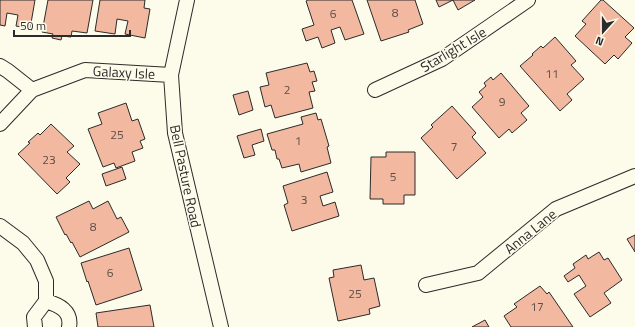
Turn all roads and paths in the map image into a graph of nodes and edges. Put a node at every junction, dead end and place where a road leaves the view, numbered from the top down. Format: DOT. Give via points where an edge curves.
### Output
graph roads {
  1 [pos="188,0"];
  2 [pos="528,0"];
  3 [pos="0,66"];
  4 [pos="171,75"];
  5 [pos="32,90"];
  6 [pos="375,90"];
  7 [pos="0,124"];
  8 [pos="635,176"];
  9 [pos="0,226"];
  10 [pos="426,285"];
  11 [pos="46,301"];
  12 [pos="35,327"];
  13 [pos="69,327"];
  14 [pos="221,327"];
  1 -- 4 [label="street, Bell Pasture Road"];
  2 -- 6 [label="street, Starlight Isle" via="442,59"];
  3 -- 5 [label="street"];
  4 -- 5 [label="street, Galaxy Isle" via="85,70"];
  4 -- 14 [label="street, Bell Pasture Road" via="175,133"];
  5 -- 7 [label="street, Galaxy Isle"];
  8 -- 10 [label="street, Anna Lane" via="556,209 478,273"];
  9 -- 11 [label="street" via="23,243 37,260 46,281"];
  11 -- 12 [label="street" via="34,317"];
  11 -- 13 [label="street" via="58,304 66,311"];
}
